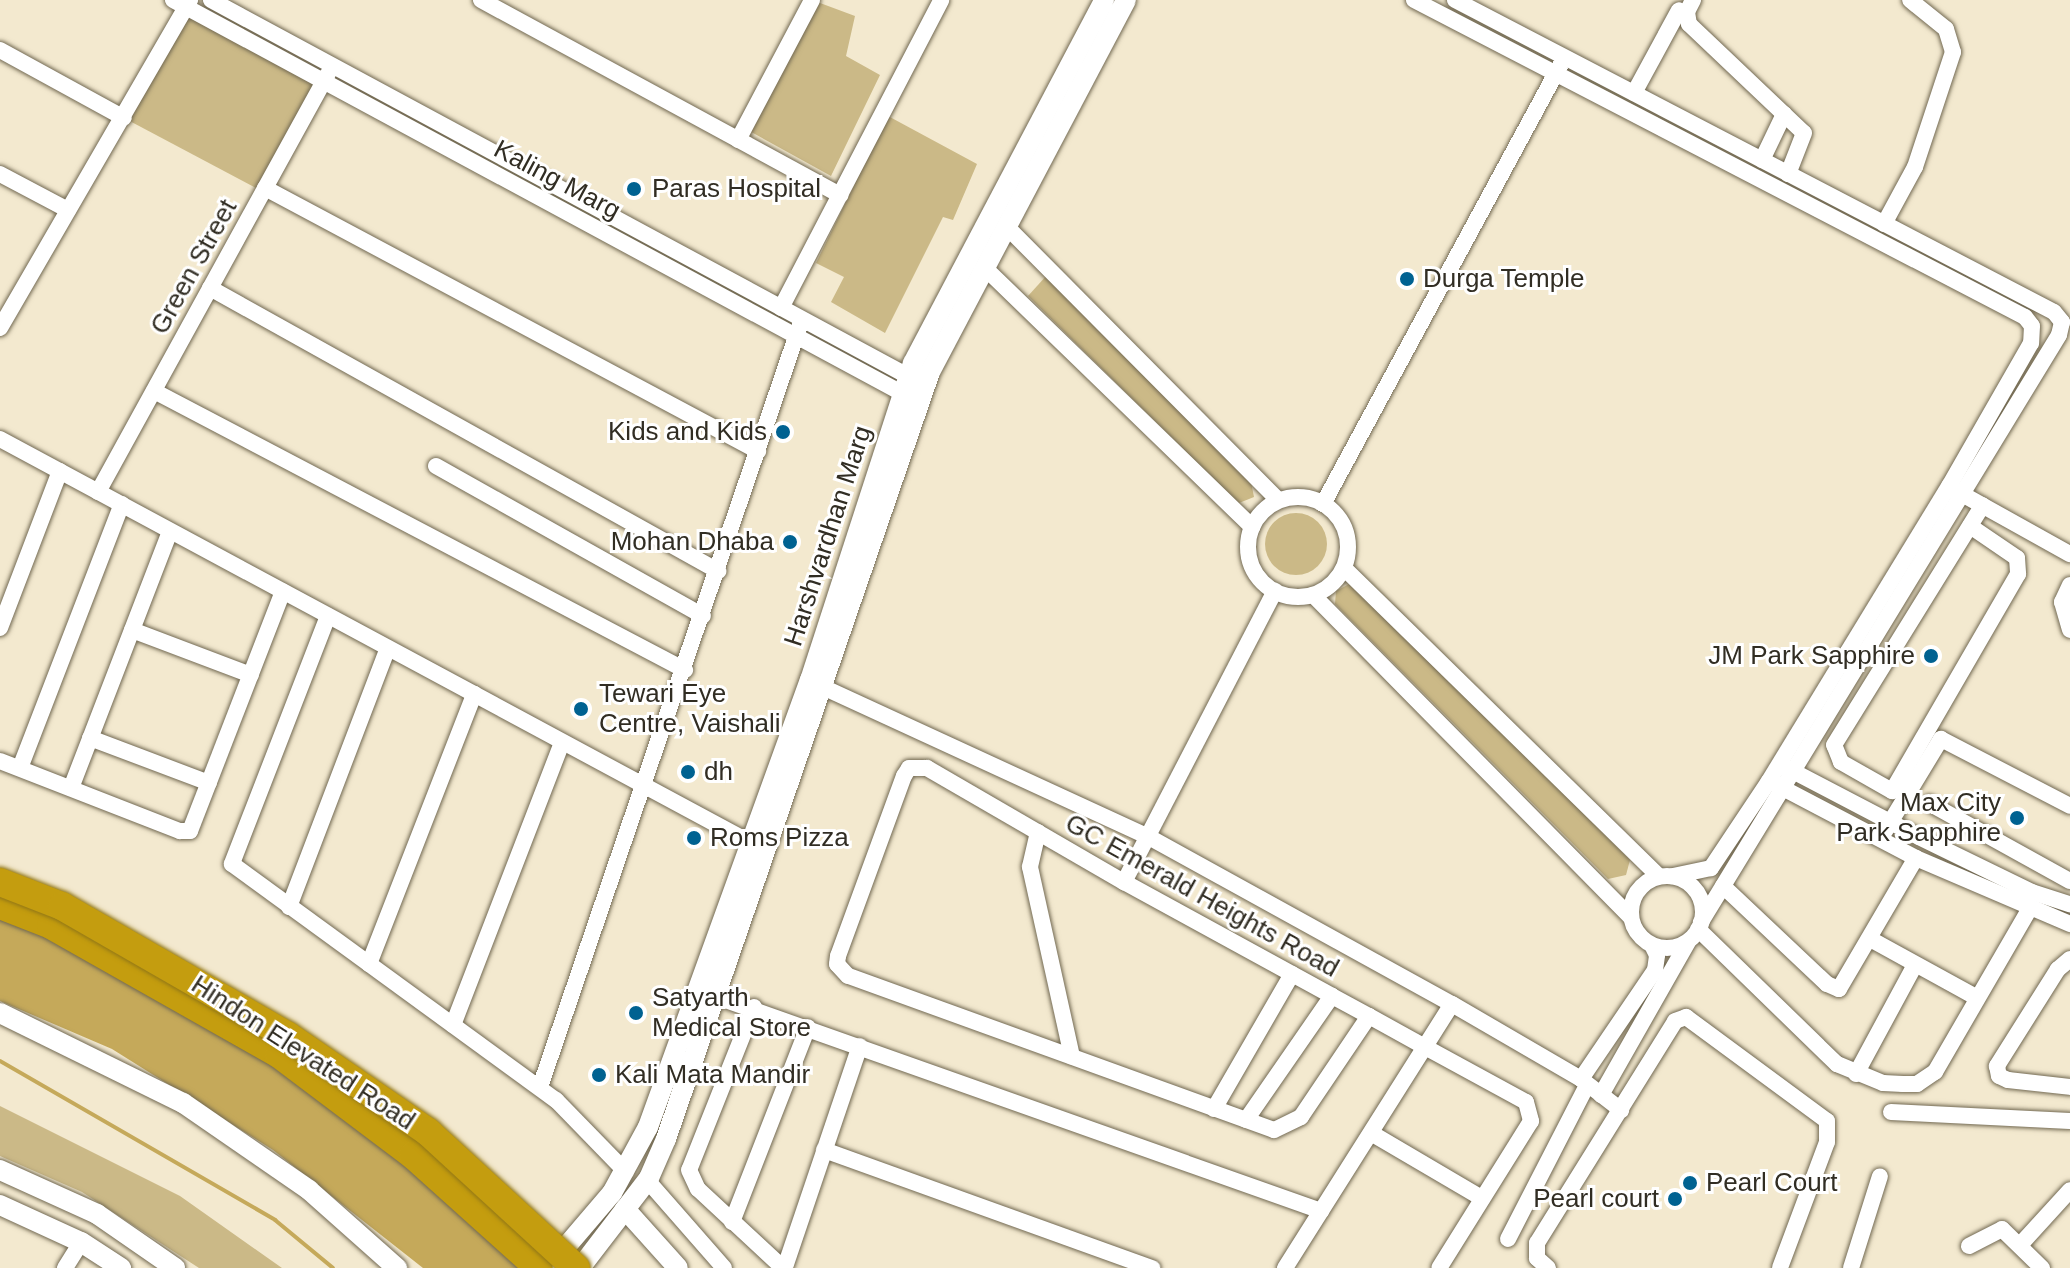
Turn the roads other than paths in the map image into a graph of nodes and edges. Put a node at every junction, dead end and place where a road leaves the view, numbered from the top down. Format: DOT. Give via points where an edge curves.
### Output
graph roads {
  1 [pos="211,0"];
  2 [pos="481,0"];
  3 [pos="812,0"];
  4 [pos="941,0"];
  5 [pos="1104,0"];
  6 [pos="1126,0"];
  7 [pos="1414,0"];
  8 [pos="1455,0"];
  9 [pos="1910,0"];
  10 [pos="183,2"];
  11 [pos="1686,5"];
  12 [pos="0,50"];
  13 [pos="1564,57"];
  14 [pos="332,65"];
  15 [pos="1555,73"];
  16 [pos="324,81"];
  17 [pos="1634,93"];
  18 [pos="1784,114"];
  19 [pos="124,118"];
  20 [pos="738,140"];
  21 [pos="1762,160"];
  22 [pos="0,174"];
  23 [pos="1788,174"];
  24 [pos="265,188"];
  25 [pos="840,195"];
  26 [pos="68,210"];
  27 [pos="992,212"];
  28 [pos="1884,224"];
  29 [pos="1007,227"];
  30 [pos="1905,234"];
  31 [pos="1897,251"];
  32 [pos="970,254"];
  33 [pos="986,269"];
  34 [pos="210,288"];
  35 [pos="781,308"];
  36 [pos="3,317"];
  37 [pos="802,319"];
  38 [pos="796,336"];
  39 [pos="913,389"];
  40 [pos="154,391"];
  41 [pos="0,439"];
  42 [pos="758,451"];
  43 [pos="436,466"];
  44 [pos="60,471"];
  45 [pos="1955,490"];
  46 [pos="98,492"];
  47 [pos="1278,500"];
  48 [pos="122,504"];
  49 [pos="1323,504"];
  50 [pos="1983,505"];
  51 [pos="1970,526"];
  52 [pos="1252,527"];
  53 [pos="170,531"];
  54 [pos="2070,554"];
  55 [pos="1344,568"];
  56 [pos="718,571"];
  57 [pos="2070,585"];
  58 [pos="283,591"];
  59 [pos="1275,591"];
  60 [pos="1313,595"];
  61 [pos="328,616"];
  62 [pos="703,616"];
  63 [pos="0,628"];
  64 [pos="132,630"];
  65 [pos="2070,630"];
  66 [pos="388,648"];
  67 [pos="685,670"];
  68 [pos="251,675"];
  69 [pos="816,684"];
  70 [pos="474,694"];
  71 [pos="90,738"];
  72 [pos="562,742"];
  73 [pos="0,761"];
  74 [pos="20,768"];
  75 [pos="1787,768"];
  76 [pos="209,783"];
  77 [pos="1776,785"];
  78 [pos="646,787"];
  79 [pos="71,788"];
  80 [pos="1929,803"];
  81 [pos="2070,806"];
  82 [pos="1890,822"];
  83 [pos="1038,832"];
  84 [pos="1149,837"];
  85 [pos="1881,839"];
  86 [pos="751,843"];
  87 [pos="1916,858"];
  88 [pos="1665,876"];
  89 [pos="2070,881"];
  90 [pos="0,882"];
  91 [pos="1124,882"];
  92 [pos="1723,886"];
  93 [pos="2070,904"];
  94 [pos="0,905"];
  95 [pos="289,907"];
  96 [pos="2029,910"];
  97 [pos="1630,916"];
  98 [pos="2070,924"];
  99 [pos="1696,931"];
  100 [pos="1872,940"];
  101 [pos="1652,945"];
  102 [pos="2070,959"];
  103 [pos="369,964"];
  104 [pos="1915,965"];
  105 [pos="1292,974"];
  106 [pos="1332,996"];
  107 [pos="1974,996"];
  108 [pos="717,997"];
  109 [pos="1452,1004"];
  110 [pos="754,1007"];
  111 [pos="0,1013"];
  112 [pos="1369,1016"];
  113 [pos="453,1025"];
  114 [pos="808,1027"];
  115 [pos="860,1046"];
  116 [pos="1425,1047"];
  117 [pos="1072,1056"];
  118 [pos="1856,1074"];
  119 [pos="1590,1086"];
  120 [pos="540,1087"];
  121 [pos="2070,1087"];
  122 [pos="1214,1109"];
  123 [pos="1621,1110"];
  124 [pos="1891,1112"];
  125 [pos="1246,1120"];
  126 [pos="2070,1121"];
  127 [pos="1371,1133"];
  128 [pos="824,1150"];
  129 [pos="0,1170"];
  130 [pos="626,1172"];
  131 [pos="1880,1176"];
  132 [pos="647,1180"];
  133 [pos="2070,1190"];
  134 [pos="1482,1198"];
  135 [pos="0,1205"];
  136 [pos="625,1209"];
  137 [pos="1321,1211"];
  138 [pos="732,1222"];
  139 [pos="1508,1239"];
  140 [pos="81,1242"];
  141 [pos="2020,1245"];
  142 [pos="1969,1246"];
  143 [pos="1853,1262"];
  144 [pos="65,1268"];
  145 [pos="121,1268"];
  146 [pos="175,1268"];
  147 [pos="397,1268"];
  148 [pos="539,1268"];
  149 [pos="547,1268"];
  150 [pos="578,1268"];
  151 [pos="678,1268"];
  152 [pos="724,1268"];
  153 [pos="1152,1268"];
  154 [pos="1285,1268"];
  155 [pos="1439,1268"];
  156 [pos="1548,1268"];
  157 [pos="1780,1268"];
  158 [pos="1870,1268"];
  159 [pos="2042,1268"];
  1 -- 14 [label="street, Kaling Marg"];
  2 -- 20 [label="street"];
  3 -- 20 [label="street"];
  4 -- 25 [label="street"];
  5 -- 27 [label="street, Harshvardhan Marg"];
  6 -- 29 [label="street, Harshvardhan Marg"];
  7 -- 15 [label="street"];
  8 -- 13 [label="street"];
  9 -- 28 [label="street" via="1946,29 1953,52 1918,159"];
  10 -- 16 [label="street, Kaling Marg"];
  10 -- 19 [label="street"];
  11 -- 17 [label="street"];
  11 -- 18 [label="street" via="1689,24"];
  12 -- 19 [label="street"];
  13 -- 15 [label="street"];
  13 -- 17 [label="street"];
  14 -- 16 [label="street, Green Street"];
  14 -- 35 [label="street, Kaling Marg"];
  15 -- 31 [label="street"];
  15 -- 49 [label="street"];
  16 -- 24 [label="street, Green Street"];
  16 -- 38 [label="street, Kaling Marg"];
  17 -- 21 [label="street"];
  18 -- 21 [label="street"];
  18 -- 23 [label="street" via="1805,137"];
  19 -- 26 [label="street"];
  20 -- 25 [label="street"];
  21 -- 23 [label="street"];
  22 -- 26 [label="street"];
  23 -- 28 [label="street"];
  24 -- 34 [label="street, Green Street"];
  24 -- 42 [label="street"];
  25 -- 35 [label="street"];
  26 -- 36 [label="street"];
  27 -- 29 [label="street"];
  27 -- 32 [label="street, Harshvardhan Marg"];
  28 -- 30 [label="street"];
  29 -- 33 [label="street, Harshvardhan Marg"];
  29 -- 47 [label="street"];
  30 -- 31 [label="street"];
  30 -- 45 [label="street" via="2054,312 2062,322"];
  31 -- 45 [label="street" via="2025,317 2034,334"];
  32 -- 33 [label="street"];
  32 -- 39 [label="street, Harshvardhan Marg"];
  33 -- 39 [label="street, Harshvardhan Marg"];
  33 -- 52 [label="street"];
  34 -- 40 [label="street, Green Street"];
  34 -- 56 [label="street"];
  35 -- 37 [label="street, Kaling Marg"];
  37 -- 38 [label="street"];
  37 -- 39 [label="street, Kaling Marg"];
  38 -- 39 [label="street, Kaling Marg"];
  38 -- 42 [label="street"];
  39 -- 69 [label="street, Harshvardhan Marg"];
  40 -- 46 [label="street, Green Street"];
  40 -- 67 [label="street"];
  41 -- 44 [label="street"];
  42 -- 56 [label="street"];
  43 -- 62 [label="street"];
  44 -- 46 [label="street"];
  44 -- 63 [label="street"];
  45 -- 50 [label="street"];
  45 -- 75 [label="street"];
  46 -- 48 [label="street"];
  47 -- 49 [label="street" via="1296,496"];
  47 -- 52 [label="street"];
  48 -- 53 [label="street"];
  48 -- 74 [label="street"];
  49 -- 55 [label="street" via="1346,532"];
  50 -- 51 [label="street"];
  50 -- 54 [label="street"];
  51 -- 51 [label="street" via="2017,558 2018,574 1892,791 1841,762 1834,745"];
  52 -- 59 [label="street" via="1252,567"];
  53 -- 58 [label="street"];
  53 -- 64 [label="street"];
  55 -- 60 [label="street"];
  55 -- 88 [label="street"];
  56 -- 62 [label="street"];
  57 -- 65 [label="street" via="2062,602"];
  58 -- 61 [label="street"];
  58 -- 68 [label="street"];
  59 -- 60 [label="street" via="1290,597"];
  59 -- 84 [label="street"];
  60 -- 97 [label="street"];
  61 -- 66 [label="street"];
  61 -- 95 [label="street" via="232,859 235,869"];
  62 -- 67 [label="street"];
  64 -- 68 [label="street"];
  64 -- 71 [label="street"];
  66 -- 70 [label="street"];
  66 -- 95 [label="street"];
  67 -- 78 [label="street"];
  68 -- 76 [label="street"];
  69 -- 84 [label="street"];
  69 -- 86 [label="street, Harshvardhan Marg"];
  69 -- 108 [label="street, Harshvardhan Marg"];
  70 -- 72 [label="street"];
  70 -- 103 [label="street"];
  71 -- 76 [label="street"];
  71 -- 79 [label="street"];
  72 -- 78 [label="street"];
  72 -- 113 [label="street"];
  73 -- 74 [label="street"];
  74 -- 79 [label="street"];
  75 -- 77 [label="street"];
  75 -- 82 [label="street"];
  76 -- 79 [label="street" via="192,828 185,832"];
  77 -- 85 [label="street"];
  77 -- 88 [label="street" via="1711,868"];
  77 -- 92 [label="street"];
  78 -- 86 [label="street"];
  78 -- 120 [label="street"];
  80 -- 89 [label="street"];
  81 -- 82 [label="street" via="1941,739"];
  82 -- 85 [label="street"];
  82 -- 93 [label="street" via="2032,892"];
  83 -- 91 [label="street, GC Emerald Heights Road"];
  83 -- 117 [label="street, GC Emerald Heights Road" via="1030,867 1059,1017"];
  83 -- 117 [label="street" via="927,768 909,768 837,964 848,976"];
  84 -- 91 [label="street"];
  84 -- 109 [label="street"];
  85 -- 87 [label="street"];
  86 -- 130 [label="street, Harshvardhan Marg" via="648,1127"];
  87 -- 96 [label="street"];
  87 -- 100 [label="street"];
  88 -- 97 [label="street" via="1639,888"];
  88 -- 99 [label="street" via="1696,891"];
  90 -- 150 [label="highway, Hindon Elevated Road, bridge" via="62,906 288,1036 428,1132"];
  91 -- 105 [label="street, GC Emerald Heights Road"];
  92 -- 99 [label="street"];
  92 -- 100 [label="street" via="1834,988 1844,987"];
  94 -- 148 [label="highway, Hindon Elevated Road" via="51,925 279,1054 413,1155"];
  95 -- 103 [label="street"];
  96 -- 98 [label="street"];
  96 -- 107 [label="street"];
  97 -- 101 [label="street" via="1643,940"];
  99 -- 101 [label="street" via="1678,947"];
  99 -- 118 [label="street" via="1809,1040"];
  99 -- 119 [label="street"];
  100 -- 104 [label="street"];
  101 -- 119 [label="street" via="1655,970"];
  102 -- 121 [label="street" via="2058,969 1997,1066 1999,1076 2008,1080"];
  103 -- 113 [label="street"];
  104 -- 107 [label="street"];
  104 -- 118 [label="street"];
  105 -- 106 [label="street, GC Emerald Heights Road"];
  105 -- 122 [label="street"];
  106 -- 112 [label="street, GC Emerald Heights Road"];
  106 -- 125 [label="street"];
  107 -- 118 [label="street" via="1927,1079 1883,1083"];
  108 -- 110 [label="street"];
  108 -- 132 [label="street, Harshvardhan Marg"];
  109 -- 116 [label="street"];
  109 -- 119 [label="street"];
  110 -- 114 [label="street"];
  110 -- 138 [label="street" via="689,1170 698,1189"];
  111 -- 147 [label="street" via="183,1103 309,1190"];
  112 -- 116 [label="street, GC Emerald Heights Road"];
  112 -- 125 [label="street" via="1294,1124 1274,1130"];
  113 -- 120 [label="street"];
  114 -- 115 [label="street"];
  114 -- 138 [label="street"];
  115 -- 128 [label="street"];
  115 -- 137 [label="street"];
  116 -- 127 [label="street"];
  116 -- 134 [label="street, GC Emerald Heights Road" via="1531,1108 1531,1121"];
  117 -- 122 [label="street"];
  119 -- 123 [label="street"];
  119 -- 139 [label="street"];
  120 -- 130 [label="street"];
  122 -- 125 [label="street"];
  123 -- 156 [label="street" via="1537,1243 1537,1258"];
  123 -- 157 [label="street" via="1675,1021 1686,1017 1822,1114 1829,1129 1827,1142"];
  124 -- 126 [label="street"];
  127 -- 134 [label="street"];
  127 -- 137 [label="street"];
  128 -- 138 [label="street" via="786,1264 775,1264"];
  128 -- 153 [label="street"];
  129 -- 146 [label="street" via="97,1214"];
  130 -- 149 [label="street, Harshvardhan Marg"];
  131 -- 143 [label="street"];
  132 -- 136 [label="street, Harshvardhan Marg"];
  132 -- 152 [label="street"];
  133 -- 141 [label="street"];
  134 -- 155 [label="street, GC Emerald Heights Road"];
  135 -- 140 [label="street"];
  136 -- 150 [label="street, Harshvardhan Marg"];
  136 -- 151 [label="street"];
  137 -- 154 [label="street"];
  140 -- 144 [label="street"];
  140 -- 145 [label="street"];
  141 -- 142 [label="street" via="2002,1229"];
  141 -- 159 [label="street"];
  143 -- 158 [label="street"];
}
